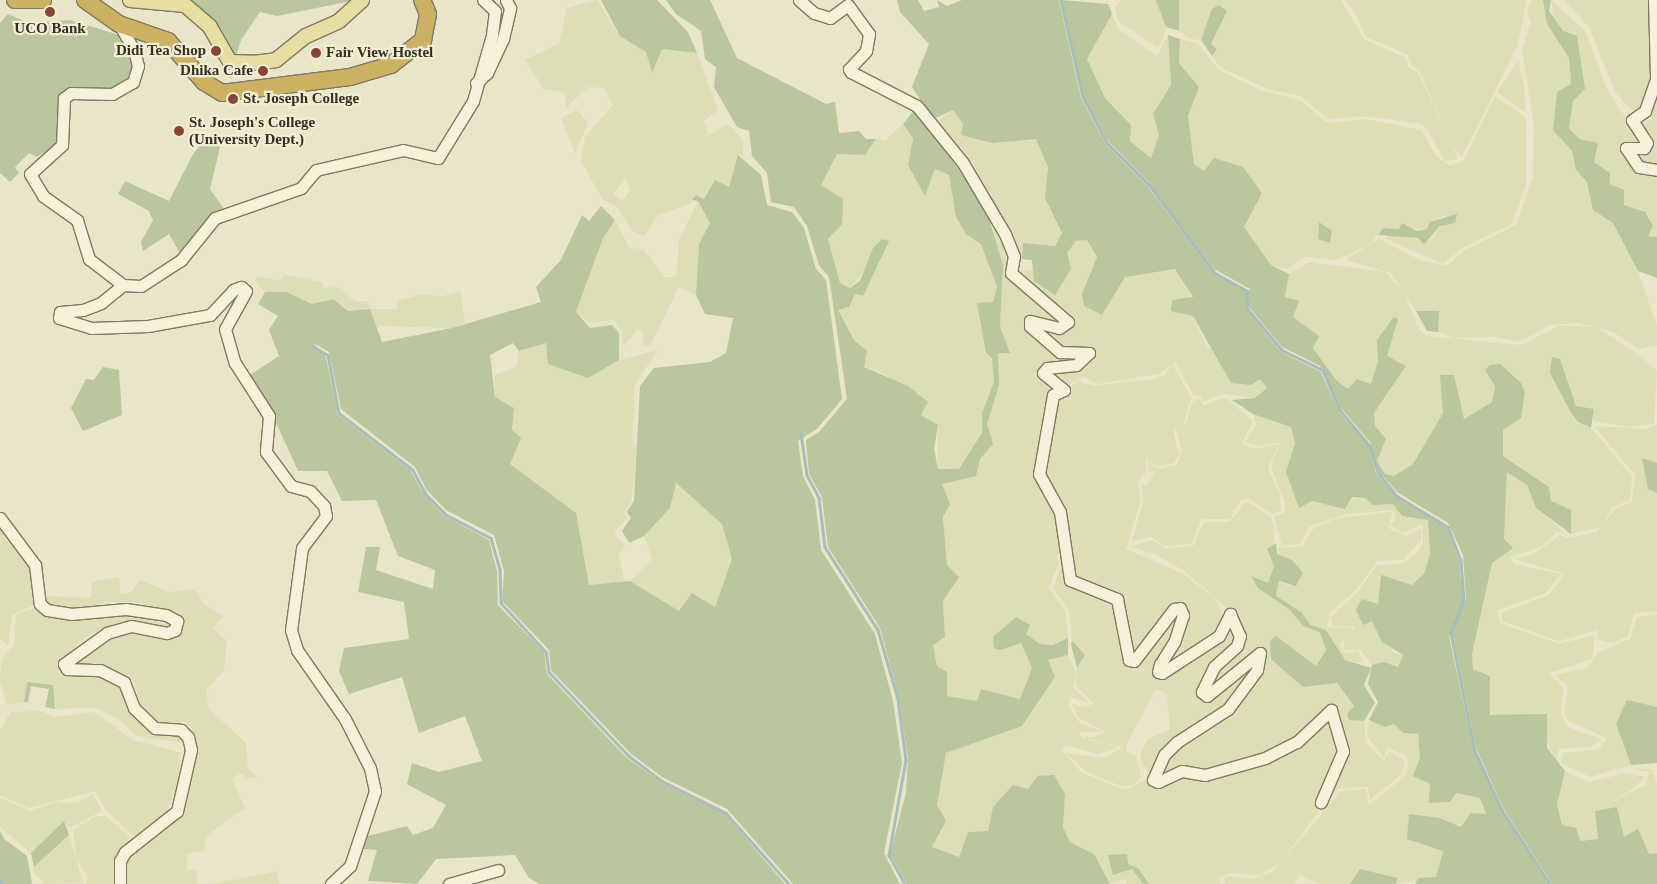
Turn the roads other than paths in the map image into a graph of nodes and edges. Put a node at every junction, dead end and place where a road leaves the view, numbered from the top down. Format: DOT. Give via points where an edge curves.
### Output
graph roads {
  1 [pos="15,0"];
  2 [pos="43,0"];
  3 [pos="85,0"];
  4 [pos="130,0"];
  5 [pos="362,0"];
  6 [pos="422,0"];
  7 [pos="483,0"];
  8 [pos="506,0"];
  9 [pos="799,0"];
  10 [pos="1654,0"];
  11 [pos="119,24"];
  12 [pos="475,84"];
  13 [pos="1657,170"];
  14 [pos="123,285"];
  15 [pos="0,518"];
  16 [pos="1322,802"];
  17 [pos="498,870"];
  18 [pos="120,884"];
  19 [pos="331,884"];
  20 [pos="449,884"];
  1 -- 2 [label="highway"];
  3 -- 11 [label="highway"];
  4 -- 5 [label="main road" via="185,5 210,26 230,62 253,63 276,60 306,36 339,21"];
  6 -- 11 [label="highway" via="428,14 423,40 390,65 350,77 240,92 222,93 204,82 168,42"];
  7 -- 12 [label="street" via="495,11"];
  8 -- 12 [label="street" via="510,8 503,39 487,73"];
  9 -- 16 [label="street" via="814,13 830,18 848,5 869,34 866,51 849,69 851,72 917,106 962,163 1005,234 1014,256 1011,274 1068,322 1059,328 1030,322 1030,326 1060,352 1089,353 1076,365 1047,368 1043,373 1064,390 1052,395 1039,474 1060,512 1070,580 1117,599 1129,660 1134,661 1174,609 1180,608 1183,614 1174,642 1160,664 1158,672 1162,673 1219,636 1230,614 1240,636 1237,646 1214,667 1202,692 1207,696 1260,653 1257,670 1228,710 1177,742 1164,755 1153,780 1158,782 1182,771 1205,775 1265,758 1297,742 1331,710 1343,751"];
  10 -- 13 [label="street" via="1656,80 1645,111 1632,120 1647,143 1644,148 1626,148 1639,167"];
  11 -- 14 [label="street" via="134,50 138,66 133,82 112,94 71,93 64,98 62,145 30,174 44,196 76,220 89,259"];
  12 -- 14 [label="street" via="473,101 435,159 403,150 316,170 301,188 215,218 164,274 141,286"];
  14 -- 19 [label="street" via="101,303 84,310 60,312 59,318 91,328 148,326 210,315 234,290 241,287 246,291 225,329 235,363 269,416 266,452 291,486 310,491 324,506 326,516 302,548 298,606 291,630 297,650 345,719 370,768 375,791 350,866"];
  15 -- 18 [label="street" via="35,565 40,604 47,610 71,614 126,609 166,615 177,621 175,630 167,633 131,626 107,633 91,640 64,664 67,669 100,670 124,682 134,708 155,728 182,730 188,737 190,750 177,811 125,852 120,861"];
  17 -- 20 [label="street"];
}
